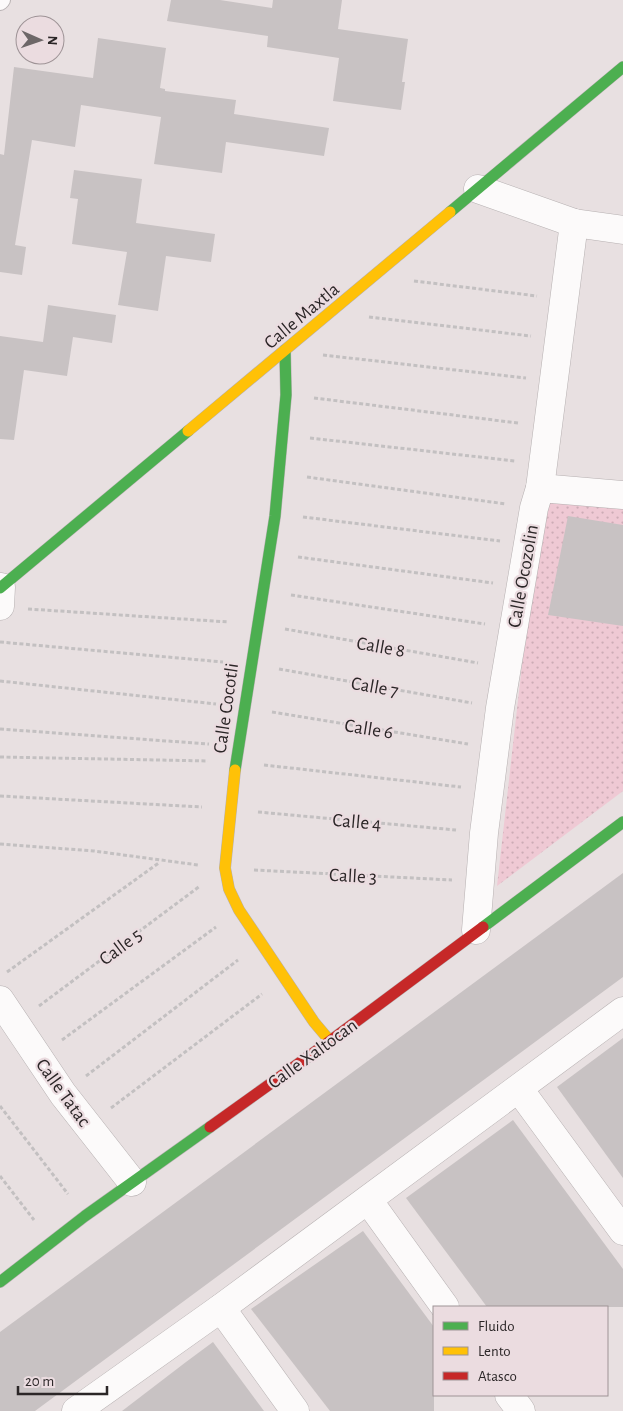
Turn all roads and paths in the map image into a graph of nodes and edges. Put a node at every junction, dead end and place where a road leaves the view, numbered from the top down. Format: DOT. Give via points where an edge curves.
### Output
graph roads {
  1 [pos="623,67"];
  2 [pos="478,189"];
  3 [pos="574,223"];
  4 [pos="623,230"];
  5 [pos="412,281"];
  6 [pos="565,299"];
  7 [pos="368,317"];
  8 [pos="559,339"];
  9 [pos="285,350"];
  10 [pos="327,355"];
  11 [pos="554,381"];
  12 [pos="313,398"];
  13 [pos="548,427"];
  14 [pos="304,438"];
  15 [pos="297,476"];
  16 [pos="539,487"];
  17 [pos="623,495"];
  18 [pos="302,517"];
  19 [pos="528,544"];
  20 [pos="270,553"];
  21 [pos="520,587"];
  22 [pos="263,591"];
  23 [pos="0,594"];
  24 [pos="34,610"];
  25 [pos="256,624"];
  26 [pos="513,628"];
  27 [pos="0,642"];
  28 [pos="249,664"];
  29 [pos="506,668"];
  30 [pos="0,681"];
  31 [pos="242,707"];
  32 [pos="500,708"];
  33 [pos="0,729"];
  34 [pos="236,746"];
  35 [pos="496,749"];
  36 [pos="0,757"];
  37 [pos="235,762"];
  38 [pos="489,790"];
  39 [pos="0,796"];
  40 [pos="230,809"];
  41 [pos="623,822"];
  42 [pos="484,833"];
  43 [pos="0,844"];
  44 [pos="160,861"];
  45 [pos="225,868"];
  46 [pos="480,881"];
  47 [pos="239,910"];
  48 [pos="476,930"];
  49 [pos="261,943"];
  50 [pos="0,977"];
  51 [pos="284,977"];
  52 [pos="0,1000"];
  53 [pos="623,1011"];
  54 [pos="16,1023"];
  55 [pos="330,1041"];
  56 [pos="38,1057"];
  57 [pos="519,1089"];
  58 [pos="63,1094"];
  59 [pos="0,1106"];
  60 [pos="88,1126"];
  61 [pos="0,1176"];
  62 [pos="132,1182"];
  63 [pos="368,1200"];
  64 [pos="73,1201"];
  65 [pos="37,1225"];
  66 [pos="623,1231"];
  67 [pos="0,1282"];
  68 [pos="444,1306"];
  69 [pos="221,1308"];
  70 [pos="510,1396"];
  71 [pos="76,1411"];
  72 [pos="295,1411"];
  73 [pos="521,1411"];
  1 -- 2 [label="street, Calle Maxtla"];
  2 -- 3 [label="street"];
  2 -- 9 [label="street, Calle Maxtla"];
  3 -- 4 [label="street"];
  3 -- 6 [label="street, Calle Ocozolin"];
  5 -- 6 [label="path"];
  6 -- 8 [label="street, Calle Ocozolin"];
  7 -- 8 [label="path"];
  8 -- 11 [label="street, Calle Ocozolin"];
  9 -- 20 [label="street, Calle Cocotli" via="283,435"];
  9 -- 23 [label="street, Calle Maxtla"];
  10 -- 11 [label="path"];
  11 -- 13 [label="street, Calle Ocozolin"];
  12 -- 13 [label="path"];
  13 -- 16 [label="street, Calle Ocozolin"];
  14 -- 16 [label="path"];
  15 -- 16 [label="path"];
  16 -- 17 [label="street"];
  16 -- 19 [label="street, Calle Ocozolin"];
  18 -- 19 [label="path"];
  19 -- 21 [label="street, Calle Ocozolin"];
  20 -- 21 [label="path"];
  20 -- 22 [label="street, Calle Cocotli"];
  21 -- 26 [label="street, Calle Ocozolin"];
  22 -- 25 [label="street, Calle Cocotli"];
  22 -- 26 [label="path"];
  24 -- 25 [label="path, Calle 8"];
  25 -- 28 [label="street, Calle Cocotli"];
  25 -- 29 [label="path, Calle 8"];
  26 -- 29 [label="street, Calle Ocozolin"];
  27 -- 28 [label="path, Calle 7"];
  28 -- 31 [label="street, Calle Cocotli"];
  28 -- 32 [label="path, Calle 7"];
  29 -- 32 [label="street, Calle Ocozolin"];
  30 -- 31 [label="path, Calle 6"];
  31 -- 34 [label="street, Calle Cocotli"];
  31 -- 35 [label="path, Calle 6"];
  32 -- 35 [label="street, Calle Ocozolin"];
  33 -- 34 [label="path"];
  34 -- 37 [label="street, Calle Cocotli"];
  35 -- 38 [label="street, Calle Ocozolin"];
  36 -- 37 [label="path"];
  37 -- 38 [label="path"];
  37 -- 40 [label="street, Calle Cocotli"];
  38 -- 42 [label="street, Calle Ocozolin"];
  39 -- 40 [label="path, Calle 4"];
  40 -- 42 [label="path, Calle 4"];
  40 -- 45 [label="street, Calle Cocotli"];
  41 -- 48 [label="street, Calle Xaltocan"];
  42 -- 46 [label="street, Calle Ocozolin"];
  43 -- 44 [label="path"];
  44 -- 45 [label="path"];
  44 -- 50 [label="path"];
  45 -- 46 [label="path, Calle 3"];
  45 -- 47 [label="street, Calle Cocotli" via="229,889"];
  45 -- 54 [label="path, Calle 5"];
  46 -- 48 [label="street, Calle Ocozolin"];
  47 -- 49 [label="street, Calle Cocotli"];
  47 -- 56 [label="path"];
  48 -- 55 [label="street, Calle Xaltocan"];
  49 -- 51 [label="street, Calle Cocotli"];
  49 -- 58 [label="path"];
  51 -- 55 [label="street, Calle Cocotli"];
  51 -- 60 [label="path"];
  52 -- 54 [label="street, Calle Tatac"];
  53 -- 57 [label="street"];
  54 -- 56 [label="street, Calle Tatac"];
  55 -- 62 [label="street, Calle Xaltocan"];
  56 -- 58 [label="street, Calle Tatac"];
  57 -- 63 [label="street"];
  57 -- 66 [label="street"];
  58 -- 60 [label="street, Calle Tatac"];
  59 -- 64 [label="path"];
  60 -- 62 [label="street, Calle Tatac"];
  61 -- 65 [label="path"];
  62 -- 67 [label="street, Calle Xaltocan"];
  63 -- 68 [label="street"];
  63 -- 69 [label="street"];
  69 -- 71 [label="street"];
  69 -- 72 [label="street"];
  70 -- 73 [label="street"];
}
